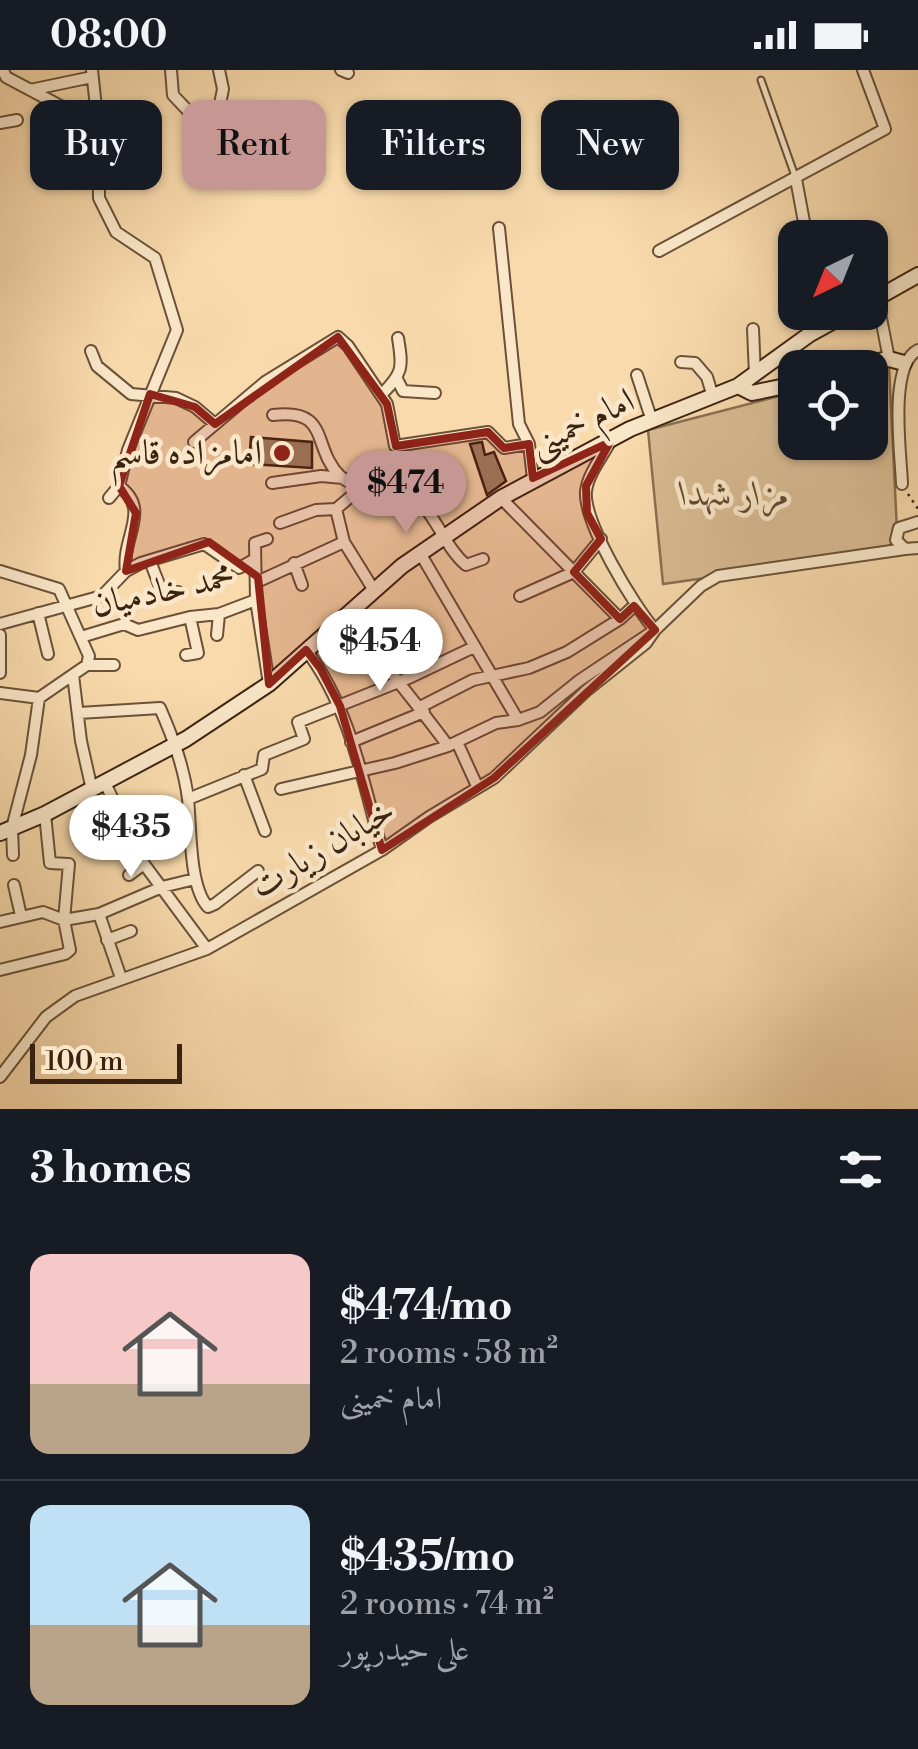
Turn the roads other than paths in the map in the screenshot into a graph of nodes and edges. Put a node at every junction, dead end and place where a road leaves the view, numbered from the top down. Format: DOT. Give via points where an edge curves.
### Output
graph roads {
  1 [pos="3,70"];
  2 [pos="171,70"];
  3 [pos="219,70"];
  4 [pos="863,70"];
  5 [pos="92,73"];
  6 [pos="762,80"];
  7 [pos="29,90"];
  8 [pos="48,100"];
  9 [pos="95,100"];
  10 [pos="17,120"];
  11 [pos="0,123"];
  12 [pos="796,179"];
  13 [pos="99,190"];
  14 [pos="804,220"];
  15 [pos="499,228"];
  16 [pos="659,251"];
  17 [pos="918,275"];
  18 [pos="888,292"];
  19 [pos="753,330"];
  20 [pos="809,330"];
  21 [pos="817,330"];
  22 [pos="885,330"];
  23 [pos="810,334"];
  24 [pos="398,338"];
  25 [pos="791,350"];
  26 [pos="918,350"];
  27 [pos="92,351"];
  28 [pos="778,359"];
  29 [pos="896,361"];
  30 [pos="680,362"];
  31 [pos="888,362"];
  32 [pos="756,374"];
  33 [pos="637,375"];
  34 [pos="397,379"];
  35 [pos="738,386"];
  36 [pos="778,388"];
  37 [pos="150,394"];
  38 [pos="435,394"];
  39 [pos="381,395"];
  40 [pos="713,397"];
  41 [pos="273,416"];
  42 [pos="652,421"];
  43 [pos="215,424"];
  44 [pos="194,442"];
  45 [pos="610,442"];
  46 [pos="529,444"];
  47 [pos="342,478"];
  48 [pos="533,479"];
  49 [pos="444,481"];
  50 [pos="272,483"];
  51 [pos="902,484"];
  52 [pos="119,486"];
  53 [pos="362,487"];
  54 [pos="109,498"];
  55 [pos="502,498"];
  56 [pos="417,499"];
  57 [pos="336,509"];
  58 [pos="918,522"];
  59 [pos="280,524"];
  60 [pos="442,537"];
  61 [pos="267,538"];
  62 [pos="601,539"];
  63 [pos="344,542"];
  64 [pos="918,548"];
  65 [pos="905,549"];
  66 [pos="420,553"];
  67 [pos="255,559"];
  68 [pos="484,559"];
  69 [pos="150,560"];
  70 [pos="294,563"];
  71 [pos="0,571"];
  72 [pos="126,571"];
  73 [pos="574,572"];
  74 [pos="257,582"];
  75 [pos="302,585"];
  76 [pos="178,592"];
  77 [pos="375,592"];
  78 [pos="520,596"];
  79 [pos="256,600"];
  80 [pos="67,605"];
  81 [pos="634,606"];
  82 [pos="38,613"];
  83 [pos="220,614"];
  84 [pos="190,616"];
  85 [pos="348,616"];
  86 [pos="620,619"];
  87 [pos="0,624"];
  88 [pos="654,630"];
  89 [pos="0,635"];
  90 [pos="217,635"];
  91 [pos="81,637"];
  92 [pos="366,642"];
  93 [pos="474,647"];
  94 [pos="306,650"];
  95 [pos="48,654"];
  96 [pos="186,655"];
  97 [pos="345,662"];
  98 [pos="87,665"];
  99 [pos="114,665"];
  100 [pos="0,673"];
  101 [pos="491,674"];
  102 [pos="73,675"];
  103 [pos="396,682"];
  104 [pos="269,684"];
  105 [pos="0,693"];
  106 [pos="39,698"];
  107 [pos="340,706"];
  108 [pos="422,710"];
  109 [pos="78,713"];
  110 [pos="518,720"];
  111 [pos="351,742"];
  112 [pos="176,744"];
  113 [pos="453,744"];
  114 [pos="360,772"];
  115 [pos="244,775"];
  116 [pos="98,786"];
  117 [pos="477,786"];
  118 [pos="281,789"];
  119 [pos="188,799"];
  120 [pos="45,814"];
  121 [pos="6,830"];
  122 [pos="265,831"];
  123 [pos="382,850"];
  124 [pos="13,854"];
  125 [pos="144,864"];
  126 [pos="258,872"];
  127 [pos="129,875"];
  128 [pos="196,879"];
  129 [pos="14,885"];
  130 [pos="162,886"];
  131 [pos="99,914"];
  132 [pos="20,916"];
  133 [pos="64,920"];
  134 [pos="0,922"];
  135 [pos="131,932"];
  136 [pos="106,940"];
  137 [pos="207,949"];
  138 [pos="0,970"];
  139 [pos="121,978"];
  140 [pos="1,1074"];
  1 -- 7 [label="street"];
  2 -- 3 [label="street" via="174,96 190,113 206,114 220,104"];
  4 -- 12 [label="street" via="885,130"];
  5 -- 7 [label="street"];
  5 -- 9 [label="street"];
  6 -- 12 [label="lane"];
  7 -- 8 [label="street"];
  10 -- 11 [label="street"];
  12 -- 14 [label="street"];
  12 -- 16 [label="street"];
  13 -- 37 [label="street" via="116,232 155,258 177,330"];
  15 -- 46 [label="street" via="519,424"];
  17 -- 18 [label="street"];
  19 -- 32 [label="street"];
  20 -- 23 [label="street"];
  21 -- 23 [label="street, امام خمینی"];
  22 -- 29 [label="street"];
  23 -- 25 [label="street, امام خمینی"];
  24 -- 34 [label="street"];
  26 -- 29 [label="street"];
  27 -- 37 [label="street" via="97,366 131,394"];
  28 -- 32 [label="street, امام خمینی"];
  29 -- 31 [label="street"];
  29 -- 51 [label="street"];
  30 -- 40 [label="street" via="694,363 707,376"];
  32 -- 35 [label="street, امام خمینی"];
  33 -- 42 [label="street"];
  34 -- 38 [label="street" via="403,391"];
  34 -- 39 [label="street"];
  35 -- 36 [label="street" via="752,393"];
  35 -- 40 [label="street, امام خمینی"];
  37 -- 43 [label="street" via="186,402"];
  37 -- 52 [label="street"];
  39 -- 43 [label="street" via="338,337 264,382"];
  39 -- 46 [label="street" via="395,446 488,432 504,448"];
  40 -- 42 [label="street, امام خمینی"];
  41 -- 47 [label="street" via="301,415 314,424"];
  42 -- 45 [label="street, امام خمینی"];
  43 -- 44 [label="street"];
  45 -- 48 [label="street, امام خمینی"];
  45 -- 62 [label="street" via="586,486 587,512"];
  46 -- 48 [label="street"];
  47 -- 50 [label="street"];
  47 -- 53 [label="street"];
  48 -- 55 [label="street, امام خمینی"];
  49 -- 56 [label="street"];
  52 -- 54 [label="street"];
  52 -- 72 [label="street" via="130,494 136,514 124,553"];
  53 -- 56 [label="street" via="399,489"];
  53 -- 57 [label="street"];
  55 -- 60 [label="street, امام خمینی"];
  55 -- 73 [label="street"];
  56 -- 60 [label="street"];
  57 -- 59 [label="street"];
  57 -- 63 [label="street"];
  58 -- 65 [label="street" via="899,528 896,540"];
  60 -- 66 [label="street, امام خمینی"];
  60 -- 68 [label="street" via="466,565"];
  61 -- 67 [label="street" via="255,544"];
  62 -- 73 [label="street"];
  62 -- 81 [label="street"];
  63 -- 70 [label="street"];
  63 -- 77 [label="street"];
  64 -- 65 [label="street"];
  65 -- 88 [label="street" via="718,576"];
  66 -- 77 [label="street, امام خمینی"];
  66 -- 93 [label="street"];
  67 -- 69 [label="street" via="239,568 204,544"];
  67 -- 74 [label="street"];
  69 -- 72 [label="street"];
  69 -- 76 [label="street" via="162,592"];
  70 -- 74 [label="street"];
  70 -- 75 [label="street"];
  71 -- 80 [label="street" via="59,589"];
  72 -- 80 [label="street" via="102,596"];
  73 -- 78 [label="street"];
  73 -- 86 [label="street"];
  74 -- 79 [label="street"];
  77 -- 85 [label="street, امام خمینی"];
  79 -- 83 [label="street, محمد خادمیان"];
  79 -- 104 [label="street"];
  80 -- 82 [label="street"];
  80 -- 91 [label="street"];
  81 -- 86 [label="street"];
  81 -- 88 [label="street"];
  82 -- 87 [label="street"];
  82 -- 95 [label="street"];
  83 -- 84 [label="street, محمد خادمیان"];
  83 -- 90 [label="street"];
  84 -- 91 [label="street, محمد خادمیان"];
  84 -- 96 [label="street" via="198,653"];
  85 -- 92 [label="street"];
  85 -- 94 [label="street, امام خمینی"];
  86 -- 101 [label="street" via="568,652"];
  88 -- 110 [label="street" via="540,712"];
  88 -- 117 [label="street, خیابان زیارت" via="527,750"];
  89 -- 100 [label="street"];
  91 -- 98 [label="street"];
  92 -- 97 [label="street"];
  92 -- 103 [label="street"];
  93 -- 101 [label="street"];
  93 -- 103 [label="street"];
  94 -- 104 [label="street, امام خمینی"];
  94 -- 107 [label="street"];
  98 -- 99 [label="street"];
  98 -- 102 [label="street"];
  101 -- 108 [label="street"];
  101 -- 110 [label="street"];
  102 -- 106 [label="street"];
  102 -- 109 [label="street"];
  103 -- 107 [label="street"];
  103 -- 108 [label="street"];
  104 -- 112 [label="street, امام خمینی"];
  105 -- 106 [label="street"];
  106 -- 121 [label="street" via="30,755"];
  107 -- 111 [label="street"];
  107 -- 115 [label="street" via="298,722 304,738 264,755 262,769"];
  108 -- 111 [label="street"];
  108 -- 113 [label="street"];
  109 -- 112 [label="street" via="160,708"];
  109 -- 116 [label="street"];
  110 -- 113 [label="street"];
  111 -- 114 [label="street"];
  112 -- 116 [label="street, امام خمینی"];
  112 -- 119 [label="street"];
  113 -- 114 [label="street"];
  113 -- 117 [label="street"];
  114 -- 118 [label="street"];
  114 -- 123 [label="street"];
  115 -- 119 [label="street"];
  115 -- 122 [label="street"];
  116 -- 120 [label="street, امام خمینی"];
  116 -- 125 [label="street"];
  117 -- 123 [label="street, خیابان زیارت"];
  119 -- 128 [label="street"];
  120 -- 121 [label="street, امام خمینی"];
  120 -- 133 [label="street" via="50,863 69,864"];
  121 -- 124 [label="street"];
  123 -- 137 [label="street, خیابان زیارت"];
  125 -- 127 [label="street"];
  125 -- 130 [label="street"];
  126 -- 128 [label="street" via="208,907"];
  128 -- 130 [label="street"];
  129 -- 132 [label="street"];
  130 -- 131 [label="street"];
  130 -- 137 [label="street"];
  131 -- 133 [label="street"];
  131 -- 136 [label="street"];
  132 -- 133 [label="street" via="44,912"];
  132 -- 134 [label="street"];
  133 -- 138 [label="street" via="70,950 65,954"];
  135 -- 136 [label="street"];
  136 -- 139 [label="street"];
  137 -- 139 [label="street, خیابان زیارت"];
  139 -- 140 [label="street, خیابان زیارت" via="75,996 46,1017"];
}
